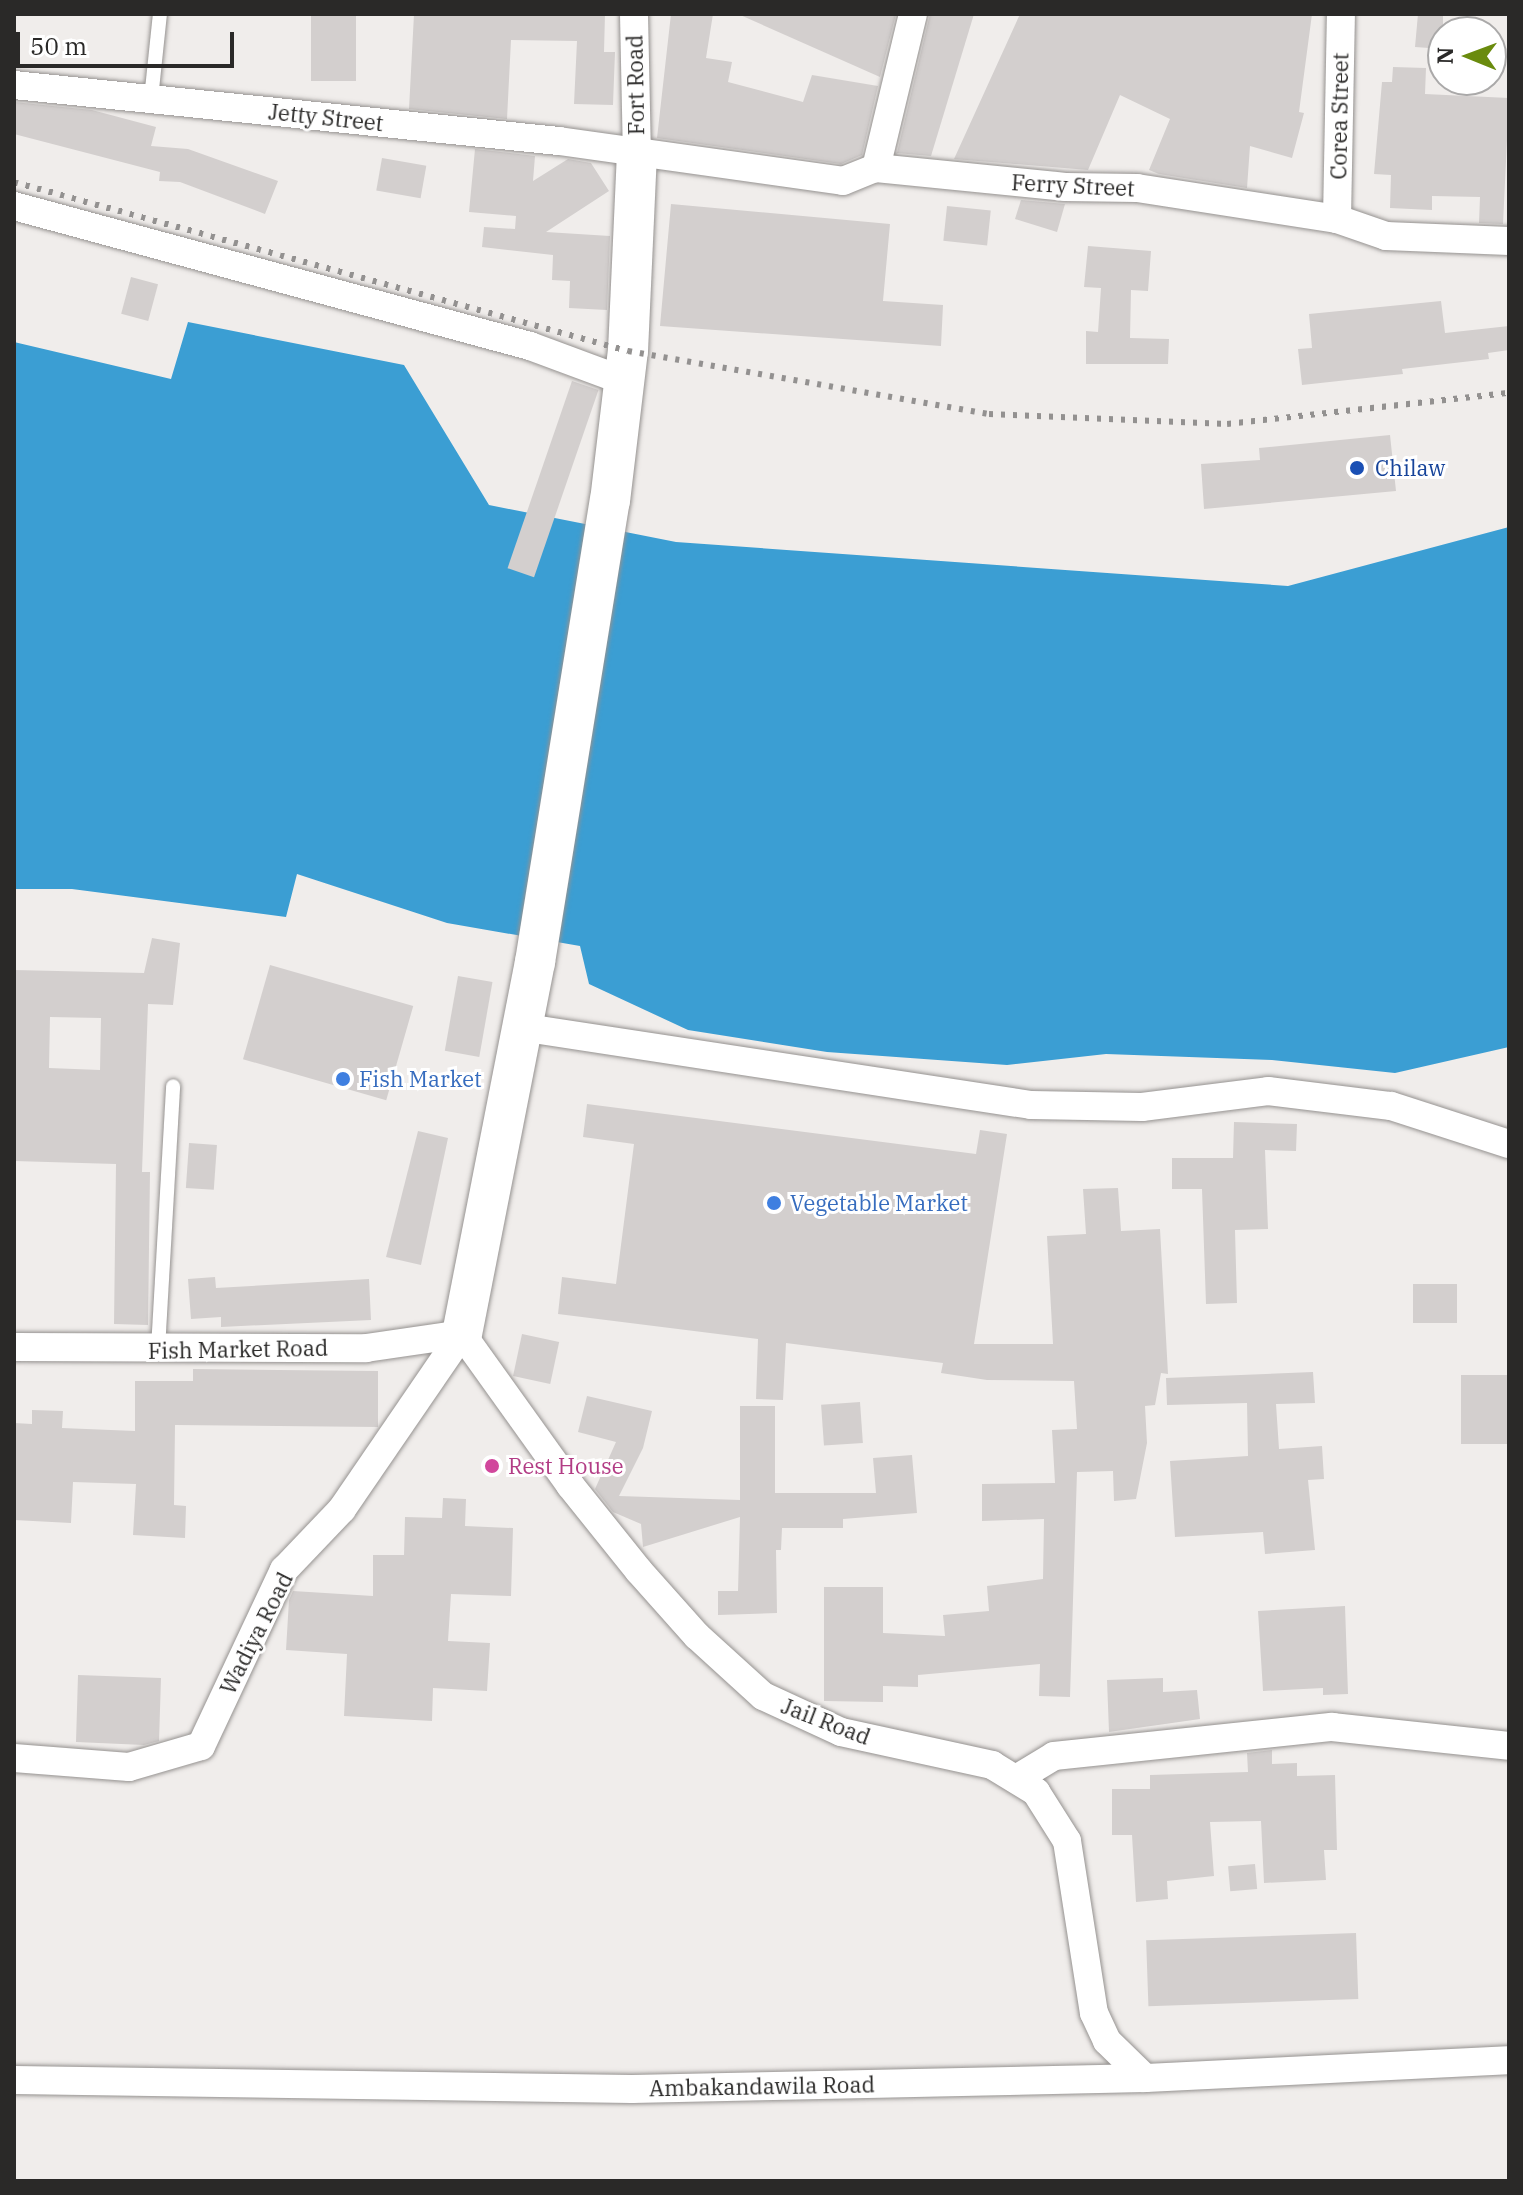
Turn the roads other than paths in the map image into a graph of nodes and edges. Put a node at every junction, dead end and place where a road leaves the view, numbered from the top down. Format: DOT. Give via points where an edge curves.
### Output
graph roads {
  1 [pos="160,14"];
  2 [pos="634,14"];
  3 [pos="913,14"];
  4 [pos="1341,14"];
  5 [pos="14,85"];
  6 [pos="151,99"];
  7 [pos="637,155"];
  8 [pos="876,168"];
  9 [pos="14,206"];
  10 [pos="1337,219"];
  11 [pos="1509,241"];
  12 [pos="624,381"];
  13 [pos="520,1027"];
  14 [pos="173,1086"];
  15 [pos="1509,1144"];
  16 [pos="462,1334"];
  17 [pos="14,1347"];
  18 [pos="158,1349"];
  19 [pos="1509,1746"];
  20 [pos="14,1758"];
  21 [pos="1016,1779"];
  22 [pos="1509,2060"];
  23 [pos="1145,2078"];
  24 [pos="14,2080"];
  1 -- 6 [label="lane"];
  2 -- 7 [label="street, Fort Road"];
  3 -- 8 [label="street"];
  4 -- 10 [label="street, Corea Street"];
  5 -- 6 [label="street, Jetty Street"];
  6 -- 7 [label="street, Jetty Street" via="559,141"];
  7 -- 8 [label="street, Ferry Street" via="843,181"];
  7 -- 12 [label="street"];
  8 -- 10 [label="street, Ferry Street" via="1065,187 1137,188"];
  9 -- 12 [label="street" via="530,346"];
  10 -- 11 [label="street, Ferry Street" via="1386,236"];
  12 -- 13 [label="street" via="610,501"];
  13 -- 15 [label="street" via="1031,1105 1142,1107 1283,1093 1391,1106"];
  13 -- 16 [label="street"];
  14 -- 18 [label="lane"];
  16 -- 18 [label="street, Fish Market Road" via="366,1348"];
  16 -- 20 [label="street, Wadiya Road" via="342,1509 284,1570 201,1746 129,1767"];
  16 -- 21 [label="street, Jail Road" via="639,1571 718,1657 763,1696 841,1732 965,1756"];
  17 -- 18 [label="street, Fish Market Road"];
  19 -- 21 [label="street" via="1332,1727 1054,1756"];
  21 -- 23 [label="street, Jail Road" via="1036,1792 1067,1841 1094,2013 1107,2041"];
  22 -- 23 [label="street, Ambakandawila Road"];
  23 -- 24 [label="street, Ambakandawila Road" via="632,2089"];
}
